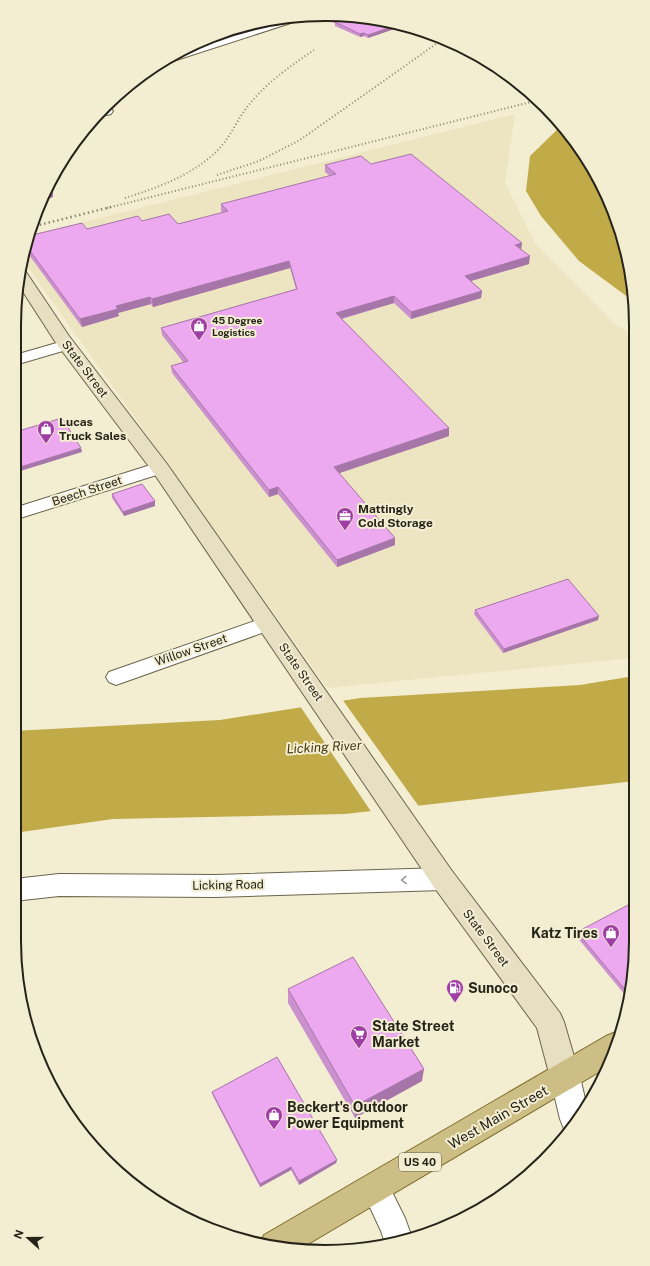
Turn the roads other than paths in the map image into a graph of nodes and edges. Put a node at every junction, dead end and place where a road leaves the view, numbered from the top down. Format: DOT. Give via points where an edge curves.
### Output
graph roads {
  1 [pos="255,29"];
  2 [pos="220,40"];
  3 [pos="25,282"];
  4 [pos="67,345"];
  5 [pos="21,358"];
  6 [pos="160,468"];
  7 [pos="21,512"];
  8 [pos="266,624"];
  9 [pos="116,677"];
  10 [pos="436,868"];
  11 [pos="21,889"];
  12 [pos="609,1050"];
  13 [pos="564,1077"];
  14 [pos="574,1115"];
  15 [pos="375,1188"];
  16 [pos="397,1236"];
  17 [pos="283,1242"];
  1 -- 2 [label="street"];
  3 -- 4 [label="main road, State Street"];
  4 -- 5 [label="street"];
  4 -- 6 [label="main road, State Street"];
  6 -- 7 [label="street, Beech Street"];
  6 -- 8 [label="main road, State Street"];
  8 -- 9 [label="street, Willow Street"];
  8 -- 10 [label="main road, State Street"];
  10 -- 11 [label="street, Licking Road, one-way" via="215,886 60,885"];
  10 -- 13 [label="main road, State Street" via="550,1022"];
  12 -- 13 [label="main road, West Main Street / US 40"];
  13 -- 14 [label="street"];
  13 -- 15 [label="main road, West Main Street / US 40"];
  15 -- 16 [label="street"];
  15 -- 17 [label="main road, West Main Street / US 40"];
}
